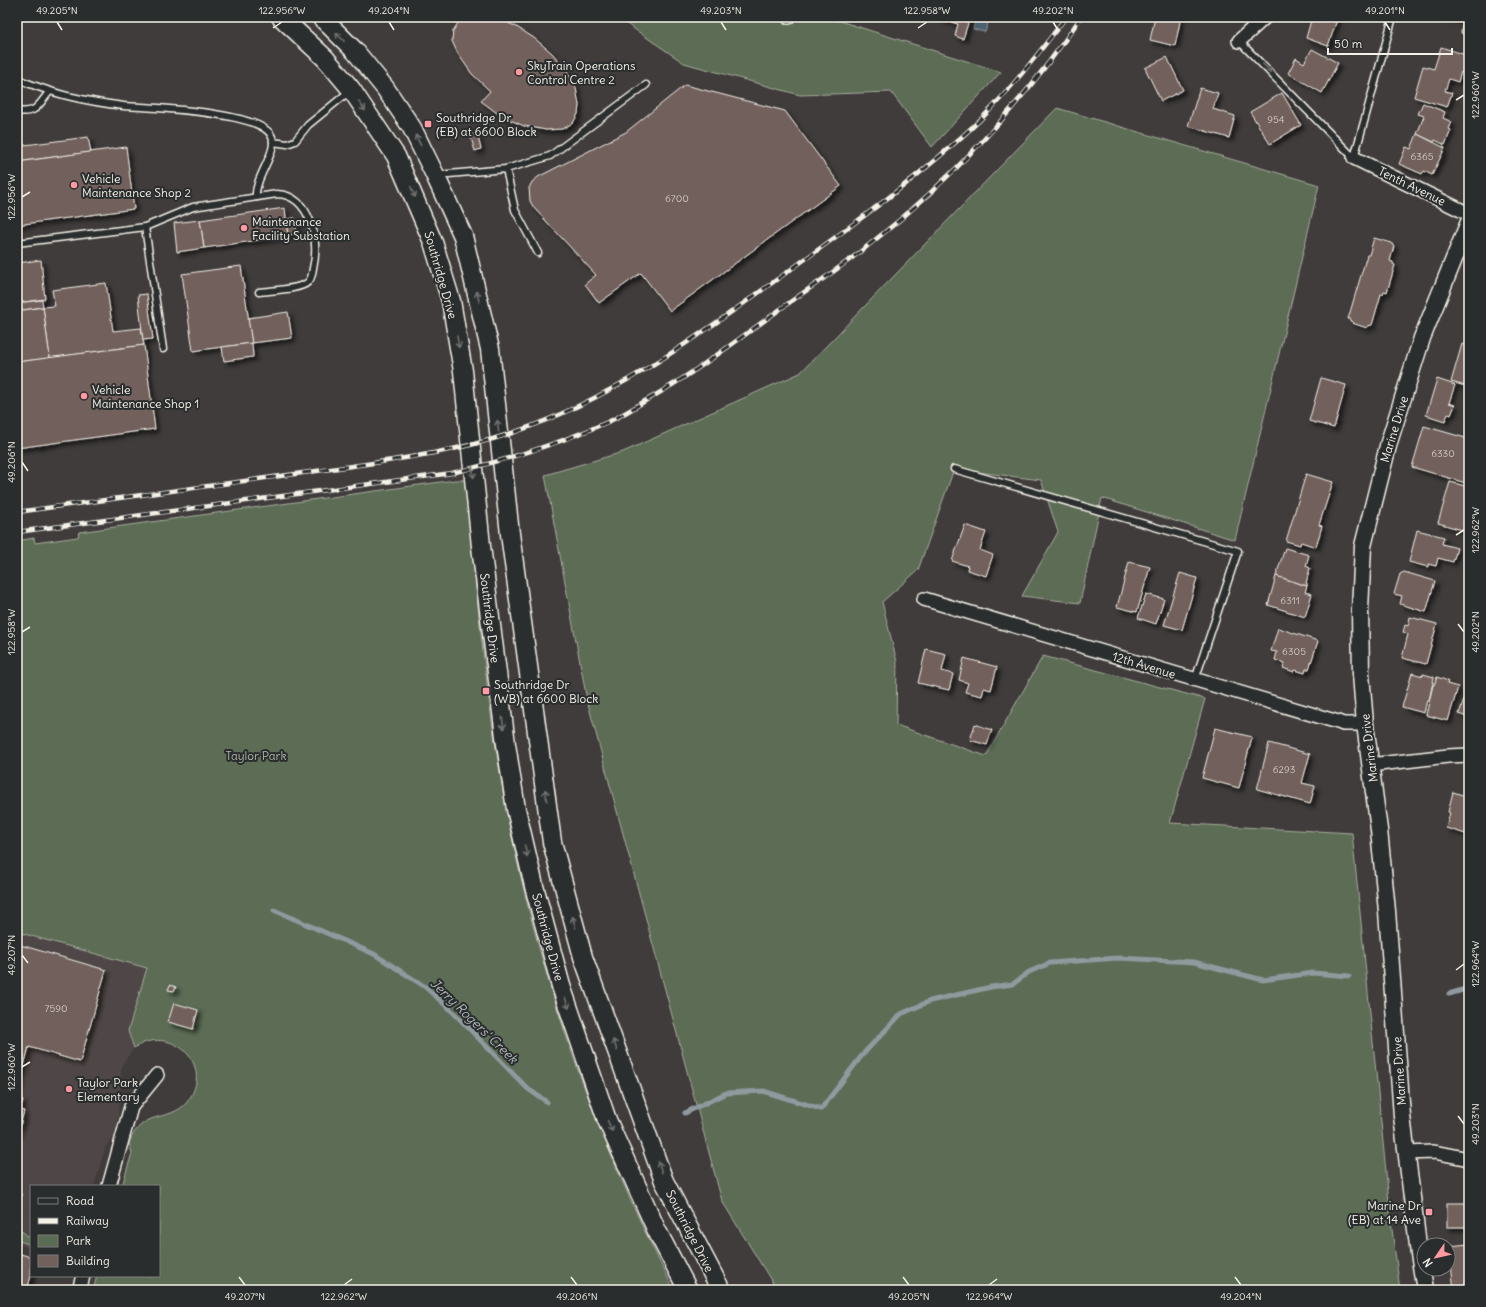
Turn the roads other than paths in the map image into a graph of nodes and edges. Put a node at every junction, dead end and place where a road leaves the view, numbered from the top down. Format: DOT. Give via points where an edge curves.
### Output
graph roads {
  1 [pos="280,17"];
  2 [pos="321,17"];
  3 [pos="1265,17"];
  4 [pos="1394,17"];
  5 [pos="1239,40"];
  6 [pos="17,80"];
  7 [pos="646,85"];
  8 [pos="351,89"];
  9 [pos="50,91"];
  10 [pos="17,111"];
  11 [pos="273,142"];
  12 [pos="396,156"];
  13 [pos="1354,158"];
  14 [pos="506,169"];
  15 [pos="436,175"];
  16 [pos="256,197"];
  17 [pos="1469,214"];
  18 [pos="1469,222"];
  19 [pos="145,227"];
  20 [pos="17,243"];
  21 [pos="538,253"];
  22 [pos="259,292"];
  23 [pos="163,349"];
  24 [pos="954,469"];
  25 [pos="924,599"];
  26 [pos="1195,680"];
  27 [pos="1365,724"];
  28 [pos="1468,753"];
  29 [pos="1370,765"];
  30 [pos="157,1076"];
  31 [pos="1406,1153"];
  32 [pos="1469,1159"];
  33 [pos="109,1185"];
  34 [pos="83,1277"];
  35 [pos="78,1290"];
  36 [pos="688,1290"];
  37 [pos="720,1290"];
  38 [pos="1425,1290"];
  1 -- 8 [label="main road, Southridge Drive" via="325,58"];
  15 -- 2 [label="main road, Southridge Drive, one-way" via="412,128 385,88 355,51"];
  3 -- 5 [label="street"];
  4 -- 13 [label="lane"];
  5 -- 13 [label="lane, one-way"];
  6 -- 9 [label="lane"];
  7 -- 14 [label="lane" via="550,156"];
  8 -- 11 [label="lane" via="305,128 295,141 287,144"];
  8 -- 12 [label="main road, Southridge Drive, one-way"];
  9 -- 10 [label="lane" via="32,111"];
  9 -- 11 [label="lane" via="122,105 238,118 262,126 270,133"];
  11 -- 16 [label="lane" via="256,186"];
  12 -- 15 [label="main road"];
  12 -- 36 [label="main road, Southridge Drive, one-way" via="433,242 451,301 463,371 481,546 506,744 516,809 534,886 561,986 607,1120 657,1231"];
  13 -- 17 [label="street, Tenth Avenue"];
  14 -- 15 [label="lane"];
  14 -- 21 [label="lane" via="516,210"];
  37 -- 15 [label="main road, Southridge Drive, one-way" via="664,1181 583,957 552,842 510,534 490,349 463,236"];
  16 -- 19 [label="lane" via="193,206"];
  16 -- 22 [label="lane" via="283,194 296,200 307,213 311,223 315,252 311,277 307,283"];
  18 -- 27 [label="street, Marine Drive" via="1422,338 1398,412 1364,546 1360,610"];
  19 -- 20 [label="lane"];
  19 -- 23 [label="lane"];
  24 -- 26 [label="lane" via="1238,551"];
  25 -- 26 [label="street, 12th Avenue"];
  26 -- 27 [label="street, 12th Avenue" via="1343,724"];
  27 -- 29 [label="street, Marine Drive"];
  28 -- 29 [label="street"];
  29 -- 31 [label="street, Marine Drive" via="1387,911"];
  30 -- 33 [label="street" via="131,1107"];
  31 -- 32 [label="street" via="1434,1152"];
  31 -- 38 [label="street, Marine Drive"];
  34 -- 35 [label="street"];
}
